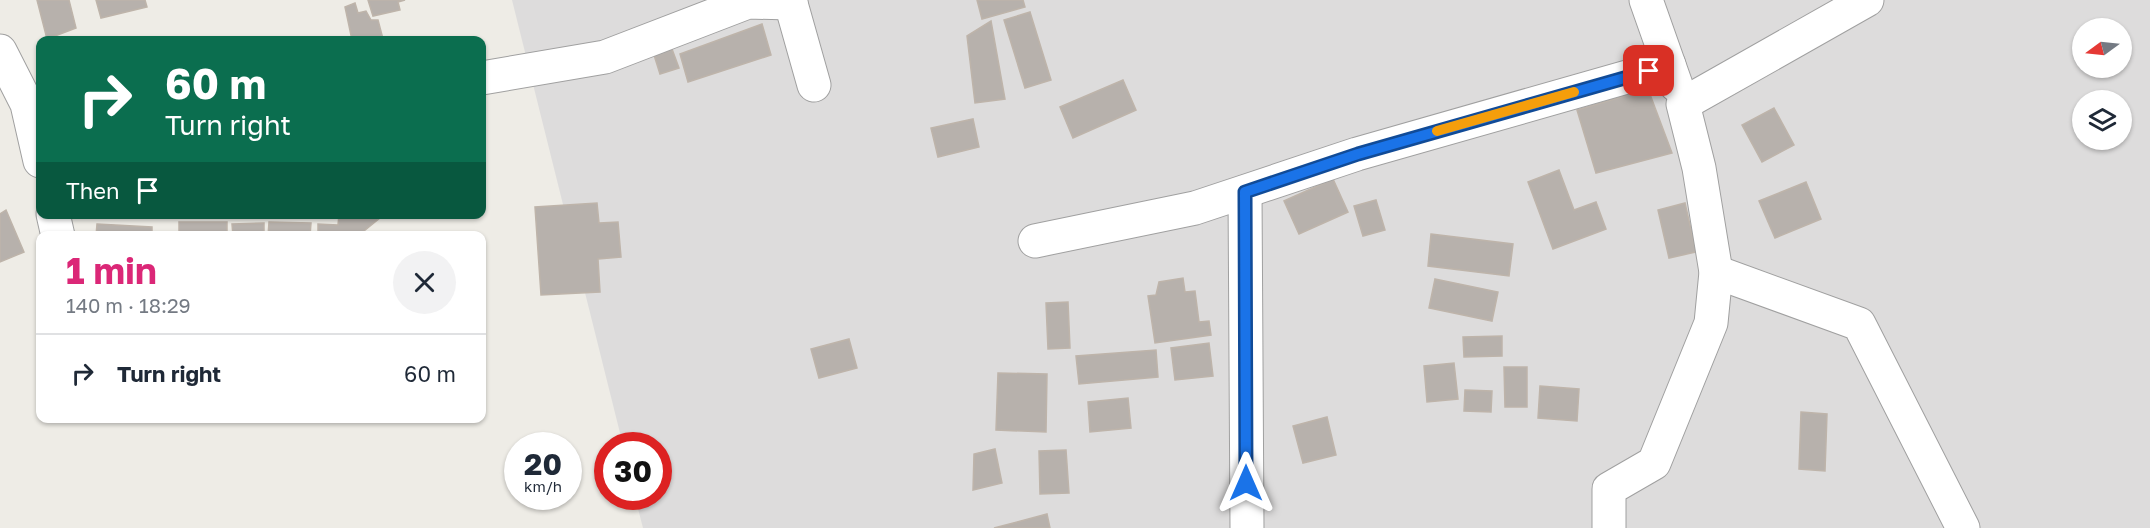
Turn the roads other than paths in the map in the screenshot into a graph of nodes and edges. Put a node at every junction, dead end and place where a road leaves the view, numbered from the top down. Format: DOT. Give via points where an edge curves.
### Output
graph roads {
  1 [pos="1646,0"];
  2 [pos="1866,0"];
  3 [pos="791,2"];
  4 [pos="0,51"];
  5 [pos="1669,65"];
  6 [pos="486,77"];
  7 [pos="814,85"];
  8 [pos="34,104"];
  9 [pos="1683,104"];
  10 [pos="36,123"];
  11 [pos="1245,192"];
  12 [pos="1035,241"];
  13 [pos="1716,272"];
  14 [pos="1247,528"];
  15 [pos="1609,528"];
  16 [pos="1963,528"];
  1 -- 5 [label="street"];
  2 -- 9 [label="street"];
  3 -- 6 [label="street" via="748,3 604,57"];
  3 -- 7 [label="street"];
  4 -- 8 [label="street"];
  5 -- 9 [label="street"];
  5 -- 11 [label="street" via="1358,154"];
  8 -- 10 [label="street"];
  9 -- 13 [label="street" via="1699,168"];
  11 -- 12 [label="street" via="1195,208"];
  11 -- 14 [label="street"];
  13 -- 15 [label="street" via="1711,323 1654,463 1609,489"];
  13 -- 16 [label="street" via="1859,324"];
}
